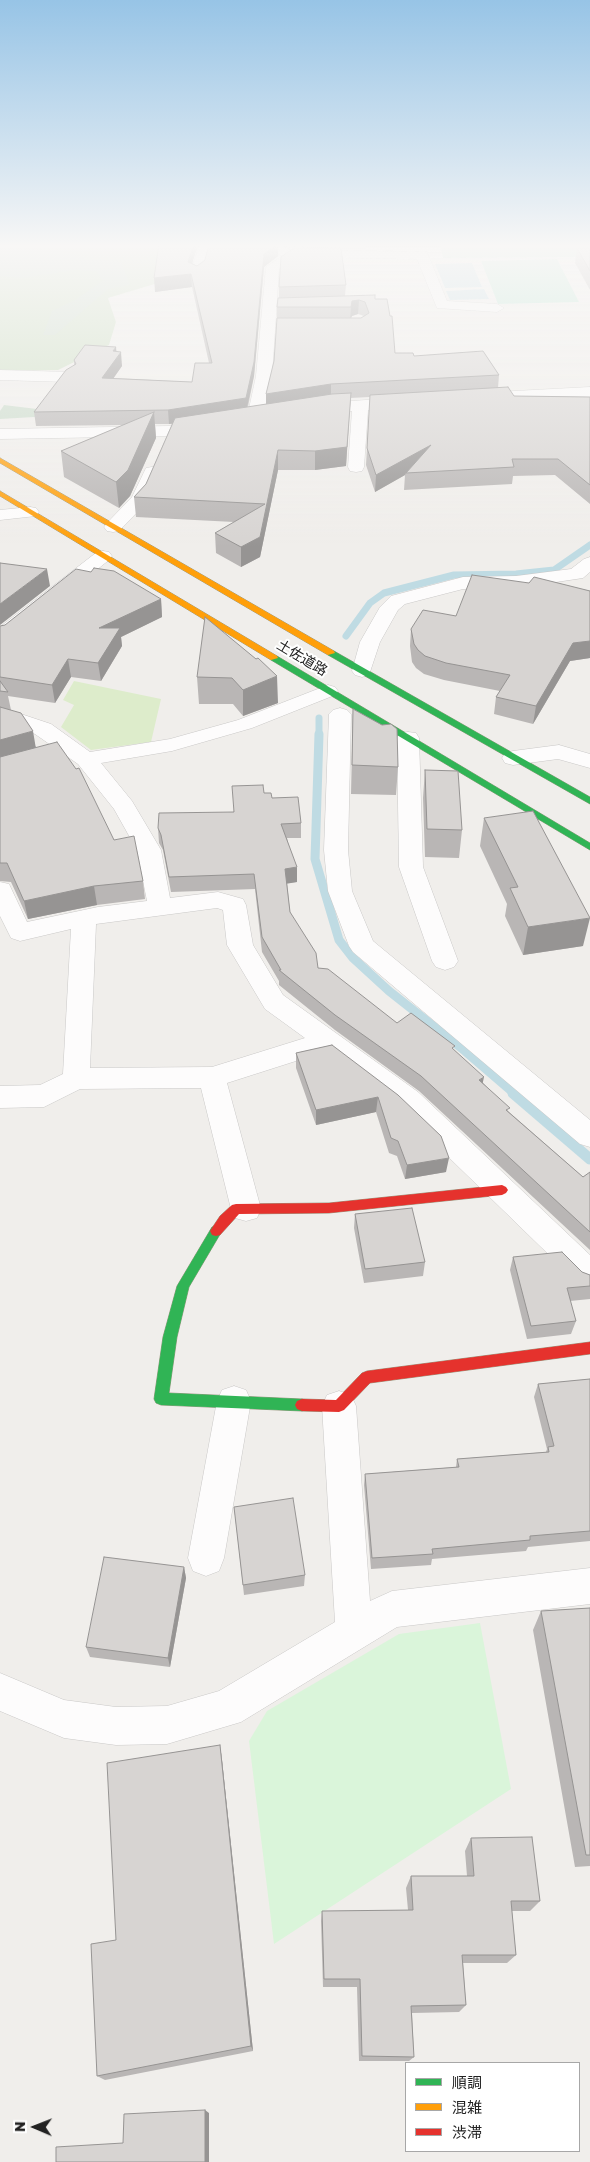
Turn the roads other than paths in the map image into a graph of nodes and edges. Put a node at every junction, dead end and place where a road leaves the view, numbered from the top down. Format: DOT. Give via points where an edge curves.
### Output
graph roads {
  1 [pos="266,345"];
  2 [pos="0,375"];
  3 [pos="68,377"];
  4 [pos="590,392"];
  5 [pos="461,399"];
  6 [pos="421,401"];
  7 [pos="360,405"];
  8 [pos="293,412"];
  9 [pos="274,414"];
  10 [pos="255,418"];
  11 [pos="238,421"];
  12 [pos="218,424"];
  13 [pos="170,432"];
  14 [pos="0,434"];
  15 [pos="39,434"];
  16 [pos="2,462"];
  17 [pos="356,467"];
  18 [pos="0,493"];
  19 [pos="30,512"];
  20 [pos="0,515"];
  21 [pos="113,527"];
  22 [pos="103,556"];
  23 [pos="590,563"];
  24 [pos="0,637"];
  25 [pos="362,671"];
  26 [pos="328,691"];
  27 [pos="340,714"];
  28 [pos="0,716"];
  29 [pos="408,738"];
  30 [pos="78,753"];
  31 [pos="44,756"];
  32 [pos="513,758"];
  33 [pos="590,761"];
  34 [pos="590,801"];
  35 [pos="590,847"];
  36 [pos="0,890"];
  37 [pos="160,908"];
  38 [pos="84,918"];
  39 [pos="445,961"];
  40 [pos="328,1041"];
  41 [pos="212,1077"];
  42 [pos="76,1079"];
  43 [pos="0,1097"];
  44 [pos="590,1136"];
  45 [pos="502,1190"];
  46 [pos="246,1209"];
  47 [pos="590,1275"];
  48 [pos="590,1348"];
  49 [pos="234,1401"];
  50 [pos="339,1406"];
  51 [pos="206,1558"];
  52 [pos="590,1586"];
  53 [pos="354,1632"];
  54 [pos="0,1692"];
  1 -- 10 [label="street" via="262,395"];
  2 -- 3 [label="street"];
  4 -- 5 [label="street"];
  6 -- 7 [label="street"];
  7 -- 8 [label="street"];
  7 -- 17 [label="street"];
  9 -- 10 [label="street"];
  10 -- 11 [label="street"];
  12 -- 13 [label="street"];
  13 -- 15 [label="street"];
  13 -- 21 [label="street" via="140,498"];
  14 -- 15 [label="street"];
  15 -- 16 [label="street" via="8,445"];
  16 -- 21 [label="main road, 土佐道路"];
  18 -- 19 [label="main road, 土佐道路"];
  19 -- 20 [label="street"];
  19 -- 22 [label="main road, 土佐道路"];
  21 -- 25 [label="main road, 土佐道路"];
  22 -- 24 [label="street"];
  22 -- 26 [label="main road, 土佐道路"];
  23 -- 25 [label="street" via="576,574 516,582 463,583 398,600 390,607 370,642"];
  25 -- 32 [label="main road, 土佐道路"];
  26 -- 29 [label="main road, 土佐道路"];
  26 -- 30 [label="street" via="245,724 172,746"];
  27 -- 44 [label="street" via="336,850 340,891 362,946"];
  28 -- 30 [label="street" via="43,729"];
  29 -- 35 [label="main road, 土佐道路"];
  29 -- 39 [label="street" via="411,867"];
  30 -- 31 [label="street"];
  30 -- 37 [label="street" via="124,806 149,850"];
  32 -- 33 [label="street" via="559,752"];
  32 -- 34 [label="main road, 土佐道路"];
  36 -- 38 [label="street" via="20,932"];
  37 -- 38 [label="street"];
  37 -- 40 [label="street" via="218,900 234,905 240,945 274,1002"];
  38 -- 42 [label="street"];
  40 -- 41 [label="street"];
  40 -- 45 [label="street" via="408,1100"];
  41 -- 42 [label="street"];
  41 -- 46 [label="street"];
  42 -- 43 [label="street" via="44,1096"];
  45 -- 46 [label="main road" via="329,1208"];
  45 -- 47 [label="street"];
  46 -- 49 [label="main road" via="236,1209 224,1220 183,1286 170,1336 161,1399"];
  48 -- 50 [label="main road" via="367,1377"];
  49 -- 50 [label="main road"];
  49 -- 51 [label="street"];
  50 -- 53 [label="street"];
  52 -- 53 [label="street" via="392,1609"];
  53 -- 54 [label="street" via="227,1708 167,1724 116,1726 64,1719"];
}
